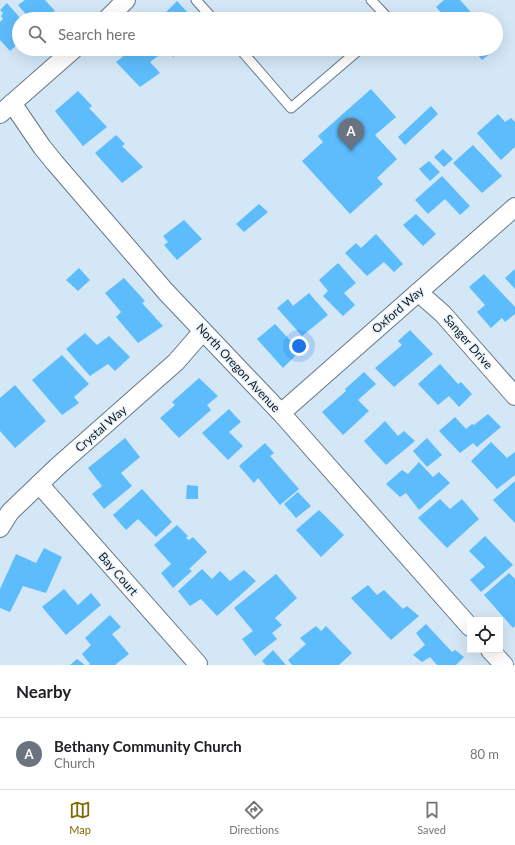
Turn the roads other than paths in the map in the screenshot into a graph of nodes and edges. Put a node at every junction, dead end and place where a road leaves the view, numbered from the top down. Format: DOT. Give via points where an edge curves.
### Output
graph roads {
  1 [pos="126,0"];
  2 [pos="196,0"];
  3 [pos="372,0"];
  4 [pos="114,12"];
  5 [pos="207,12"];
  6 [pos="382,12"];
  7 [pos="66,56"];
  8 [pos="246,56"];
  9 [pos="352,56"];
  10 [pos="6,108"];
  11 [pos="515,207"];
  12 [pos="418,292"];
  13 [pos="203,331"];
  14 [pos="515,396"];
  15 [pos="281,413"];
  16 [pos="39,484"];
  17 [pos="0,528"];
  18 [pos="467,624"];
  19 [pos="493,653"];
  20 [pos="198,664"];
  21 [pos="504,665"];
  1 -- 4 [label="street"];
  2 -- 5 [label="lane"];
  3 -- 6 [label="lane"];
  7 -- 10 [label="street"];
  8 -- 9 [label="lane" via="291,108"];
  10 -- 13 [label="street, North Oregon Avenue"];
  11 -- 12 [label="street, Oxford Way"];
  12 -- 14 [label="street, Sanger Drive" via="443,314"];
  12 -- 15 [label="street, Oxford Way"];
  13 -- 15 [label="street, North Oregon Avenue"];
  13 -- 16 [label="street, Crystal Way" via="176,362"];
  15 -- 18 [label="street, North Oregon Avenue"];
  16 -- 17 [label="street, Crystal Way" via="10,512"];
  16 -- 20 [label="street, Bay Court"];
  19 -- 21 [label="street"];
}
